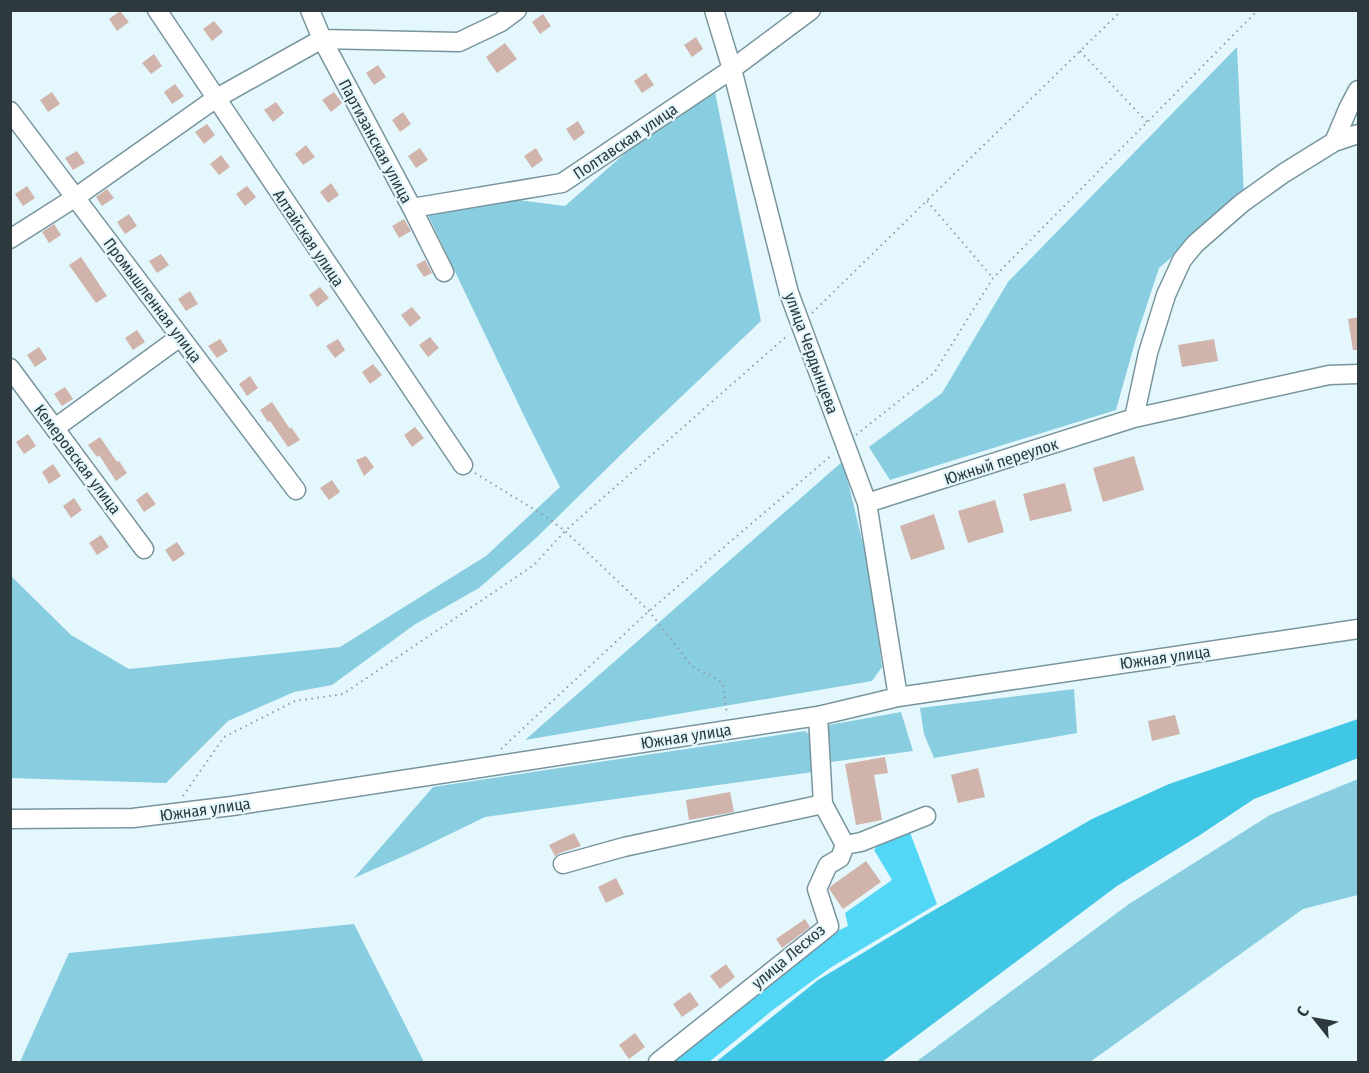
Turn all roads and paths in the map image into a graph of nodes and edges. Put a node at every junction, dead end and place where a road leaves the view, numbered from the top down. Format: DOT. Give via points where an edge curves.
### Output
graph roads {
  1 [pos="157,10"];
  2 [pos="310,10"];
  3 [pos="518,10"];
  4 [pos="714,10"];
  5 [pos="811,10"];
  6 [pos="1122,10"];
  7 [pos="1258,10"];
  8 [pos="498,16"];
  9 [pos="322,39"];
  10 [pos="1080,51"];
  11 [pos="732,69"];
  12 [pos="1359,90"];
  13 [pos="215,99"];
  14 [pos="10,111"];
  15 [pos="1147,122"];
  16 [pos="1359,134"];
  17 [pos="1334,142"];
  18 [pos="76,197"];
  19 [pos="927,201"];
  20 [pos="412,208"];
  21 [pos="10,239"];
  22 [pos="444,272"];
  23 [pos="993,278"];
  24 [pos="801,324"];
  25 [pos="180,337"];
  26 [pos="10,368"];
  27 [pos="1359,374"];
  28 [pos="1134,418"];
  29 [pos="55,428"];
  30 [pos="845,444"];
  31 [pos="463,465"];
  32 [pos="296,490"];
  33 [pos="867,503"];
  34 [pos="565,531"];
  35 [pos="144,549"];
  36 [pos="648,611"];
  37 [pos="1359,629"];
  38 [pos="898,697"];
  39 [pos="818,716"];
  40 [pos="728,730"];
  41 [pos="498,752"];
  42 [pos="824,804"];
  43 [pos="171,814"];
  44 [pos="926,816"];
  45 [pos="10,819"];
  46 [pos="845,845"];
  47 [pos="563,864"];
  48 [pos="658,1062"];
  1 -- 13 [label="street, Алтайская улица"];
  2 -- 9 [label="street, Партизанская улица"];
  3 -- 8 [label="street"];
  4 -- 11 [label="street, улица Чердынцева"];
  5 -- 11 [label="street, Полтавская улица"];
  6 -- 10 [label="path"];
  7 -- 15 [label="path"];
  8 -- 9 [label="street" via="459,42"];
  9 -- 13 [label="street"];
  9 -- 20 [label="street, Партизанская улица"];
  10 -- 15 [label="path"];
  10 -- 19 [label="path"];
  11 -- 20 [label="street, Полтавская улица" via="562,183"];
  11 -- 24 [label="street, улица Чердынцева" via="789,293"];
  12 -- 17 [label="street"];
  13 -- 18 [label="street"];
  13 -- 31 [label="street, Алтайская улица"];
  14 -- 18 [label="street, Промышленная улица"];
  15 -- 23 [label="path"];
  16 -- 17 [label="street"];
  17 -- 28 [label="street" via="1242,203 1182,260 1166,295 1148,353"];
  18 -- 21 [label="street"];
  18 -- 25 [label="street, Промышленная улица"];
  19 -- 23 [label="path"];
  19 -- 24 [label="path"];
  20 -- 22 [label="street, Партизанская улица"];
  23 -- 30 [label="path" via="934,373"];
  24 -- 30 [label="street, улица Чердынцева"];
  24 -- 34 [label="path"];
  25 -- 29 [label="street"];
  25 -- 32 [label="street, Промышленная улица"];
  26 -- 29 [label="street, Кемеровская улица"];
  27 -- 28 [label="street, Южный переулок" via="1329,375"];
  28 -- 33 [label="street, Южный переулок"];
  29 -- 35 [label="street, Кемеровская улица"];
  30 -- 33 [label="street, улица Чердынцева"];
  30 -- 36 [label="path"];
  31 -- 34 [label="path"];
  33 -- 38 [label="street, улица Чердынцева"];
  34 -- 36 [label="path"];
  34 -- 43 [label="path" via="534,565 342,694 295,701 224,737"];
  36 -- 40 [label="path" via="691,665 723,684"];
  36 -- 41 [label="path"];
  37 -- 38 [label="street, Южная улица"];
  38 -- 39 [label="street, Южная улица"];
  39 -- 40 [label="street, Южная улица"];
  39 -- 42 [label="street"];
  40 -- 43 [label="street, Южная улица"];
  42 -- 46 [label="street"];
  42 -- 47 [label="street" via="665,837"];
  43 -- 45 [label="street, Южная улица"];
  44 -- 46 [label="street"];
  46 -- 48 [label="street, улица Лесхоз" via="840,858 828,865 817,889 829,926"];
}
